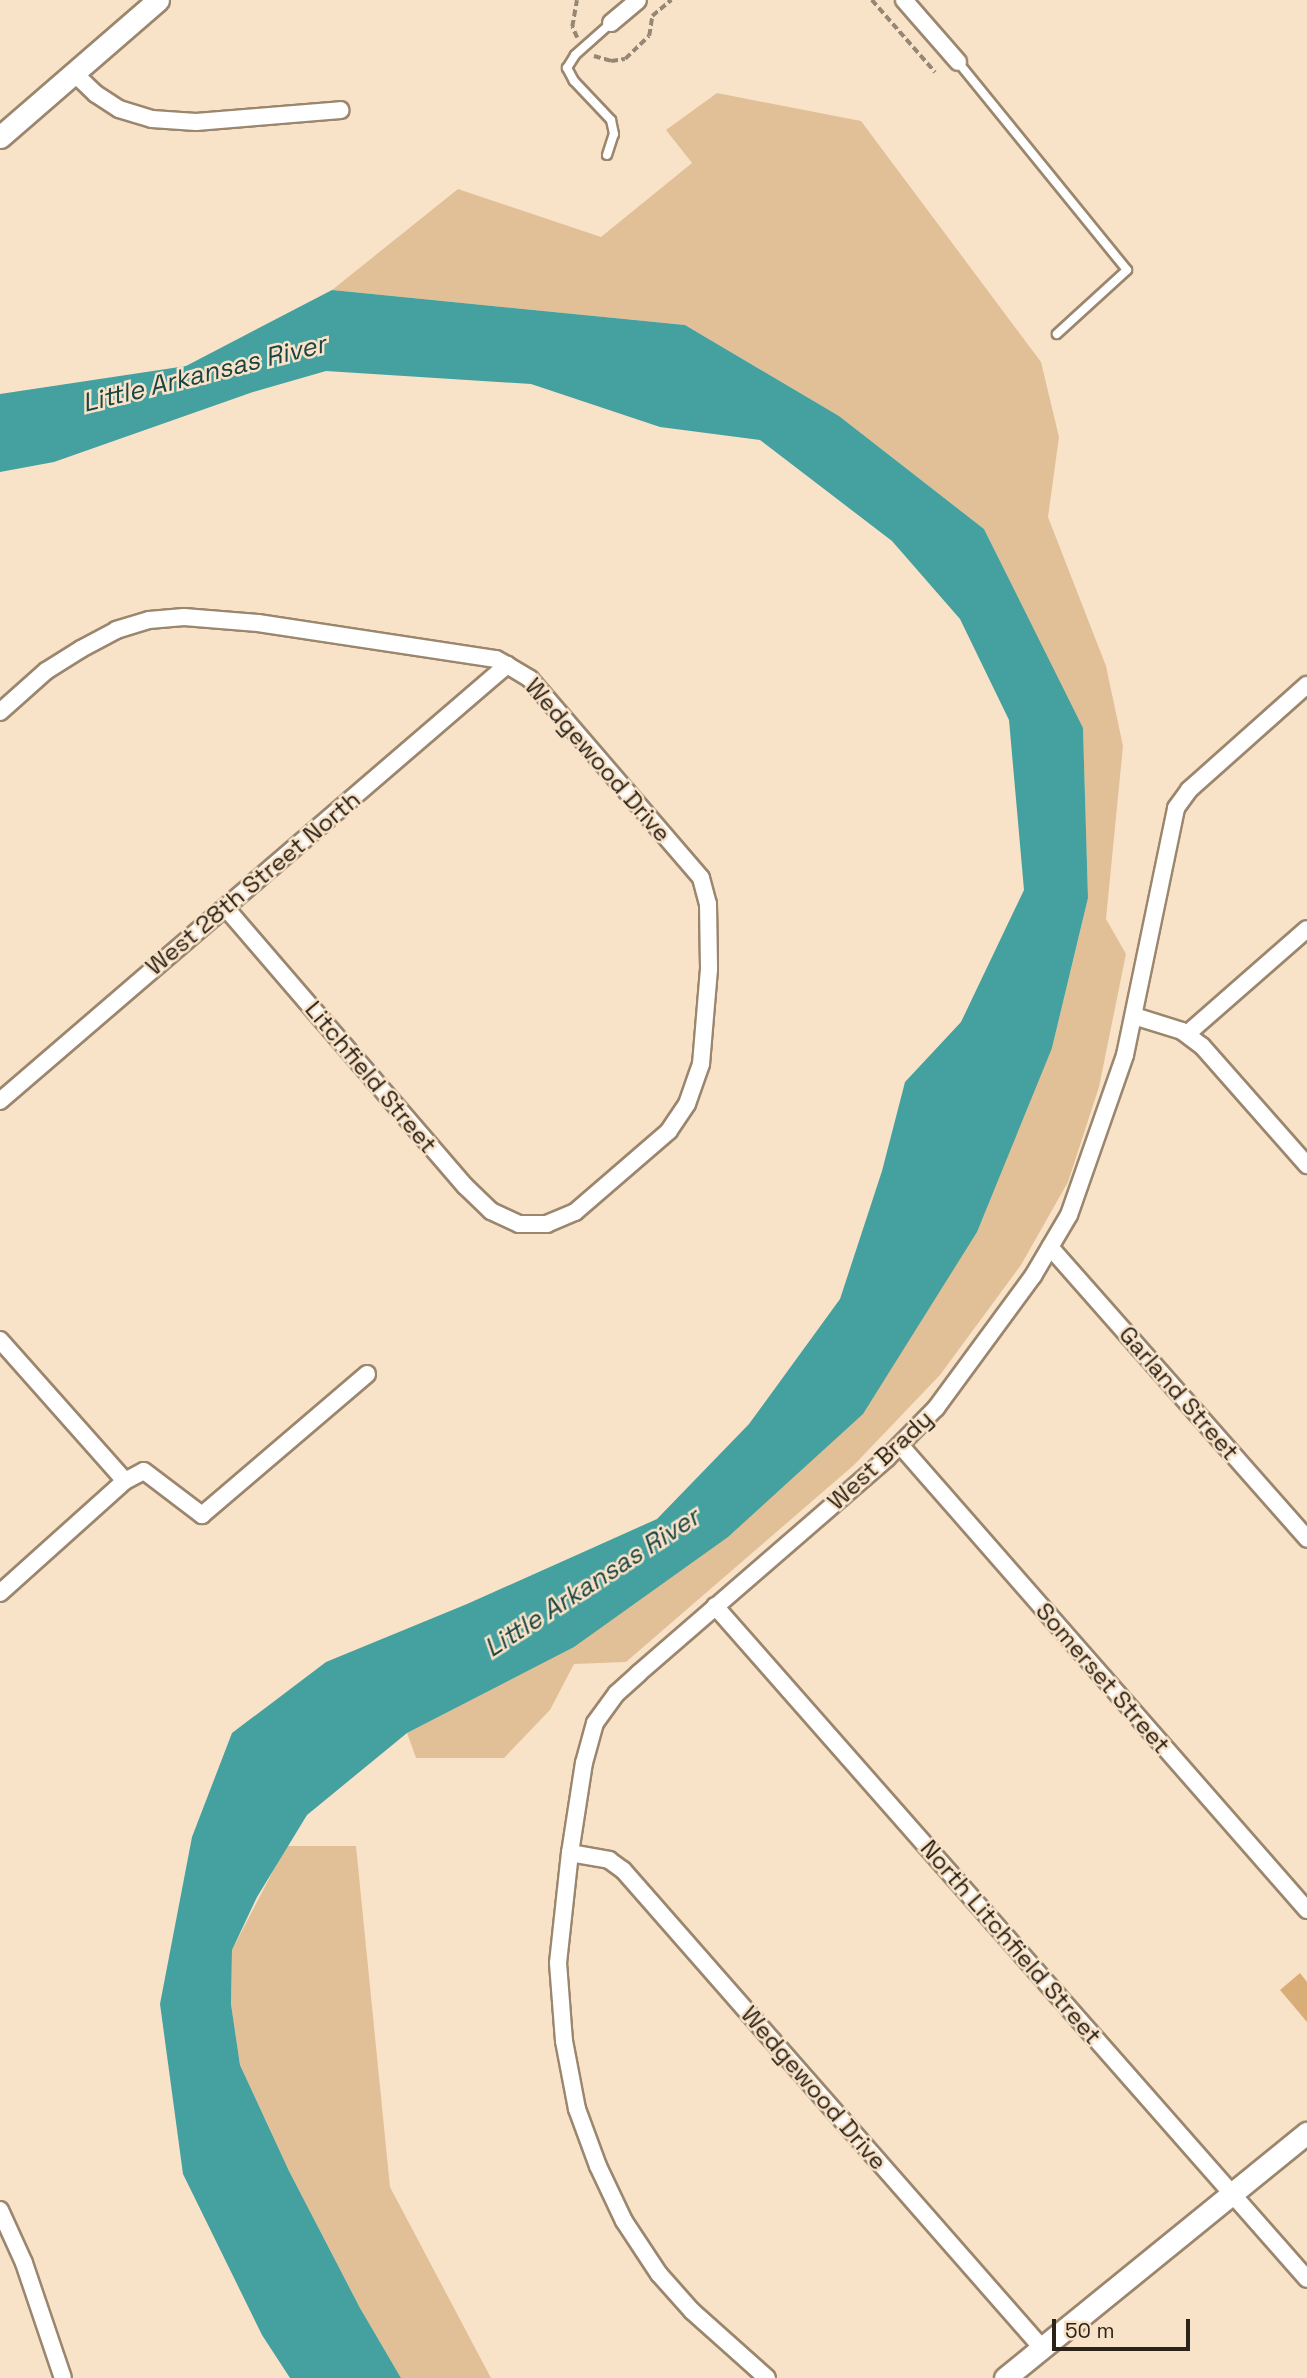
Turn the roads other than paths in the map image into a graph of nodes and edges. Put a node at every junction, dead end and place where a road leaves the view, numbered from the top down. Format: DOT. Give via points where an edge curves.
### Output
graph roads {
  1 [pos="158,0"];
  2 [pos="638,0"];
  3 [pos="904,0"];
  4 [pos="611,23"];
  5 [pos="958,62"];
  6 [pos="74,73"];
  7 [pos="341,110"];
  8 [pos="0,137"];
  9 [pos="607,155"];
  10 [pos="1057,334"];
  11 [pos="507,665"];
  12 [pos="1307,685"];
  13 [pos="0,712"];
  14 [pos="225,907"];
  15 [pos="1307,929"];
  16 [pos="1134,1016"];
  17 [pos="1187,1034"];
  18 [pos="0,1101"];
  19 [pos="1307,1165"];
  20 [pos="532,1224"];
  21 [pos="1050,1247"];
  22 [pos="0,1340"];
  23 [pos="367,1374"];
  24 [pos="900,1445"];
  25 [pos="125,1481"];
  26 [pos="1307,1539"];
  27 [pos="0,1593"];
  28 [pos="715,1606"];
  29 [pos="570,1853"];
  30 [pos="1307,1910"];
  31 [pos="1307,2133"];
  32 [pos="1232,2194"];
  33 [pos="0,2210"];
  34 [pos="1307,2279"];
  35 [pos="1042,2348"];
  36 [pos="64,2378"];
  37 [pos="767,2378"];
  38 [pos="1005,2378"];
  1 -- 6 [label="main road"];
  2 -- 4 [label="street"];
  3 -- 5 [label="street"];
  4 -- 9 [label="lane" via="567,68 611,120 614,134"];
  5 -- 10 [label="lane" via="1126,270"];
  6 -- 7 [label="street" via="119,109 152,119 196,122"];
  6 -- 8 [label="main road"];
  11 -- 13 [label="street, Wedgewood Drive" via="496,659 258,622 184,617 149,620 81,649 46,671"];
  11 -- 14 [label="street, West 28th Street North"];
  11 -- 20 [label="street, Wedgewood Drive" via="530,679 701,878 708,904 709,969 701,1065 687,1104 669,1131 575,1212 547,1224"];
  12 -- 16 [label="street, West Brady" via="1188,790 1176,808"];
  14 -- 18 [label="street, West 28th Street North"];
  14 -- 20 [label="street, Litchfield Street" via="464,1186 491,1211 519,1224"];
  15 -- 17 [label="street"];
  16 -- 17 [label="street"];
  16 -- 21 [label="street, West Brady" via="1099,1137 1069,1215"];
  17 -- 19 [label="street"];
  21 -- 24 [label="street, West Brady" via="936,1408"];
  21 -- 26 [label="street, Garland Street"];
  22 -- 25 [label="street"];
  23 -- 25 [label="street" via="202,1515 144,1471"];
  24 -- 28 [label="street, West Brady"];
  24 -- 30 [label="street, Somerset Street"];
  25 -- 27 [label="street"];
  28 -- 29 [label="street, West Brady" via="616,1694 595,1723"];
  28 -- 32 [label="street, North Litchfield Street"];
  29 -- 35 [label="street, Wedgewood Drive" via="609,1860 623,1870"];
  29 -- 37 [label="street, West Brady" via="558,1963 564,2041 578,2109 598,2166 624,2221 659,2274 692,2311"];
  31 -- 32 [label="main road"];
  32 -- 34 [label="street, North Litchfield Street"];
  32 -- 35 [label="main road"];
  33 -- 36 [label="street" via="24,2263"];
  35 -- 38 [label="main road"];
}
